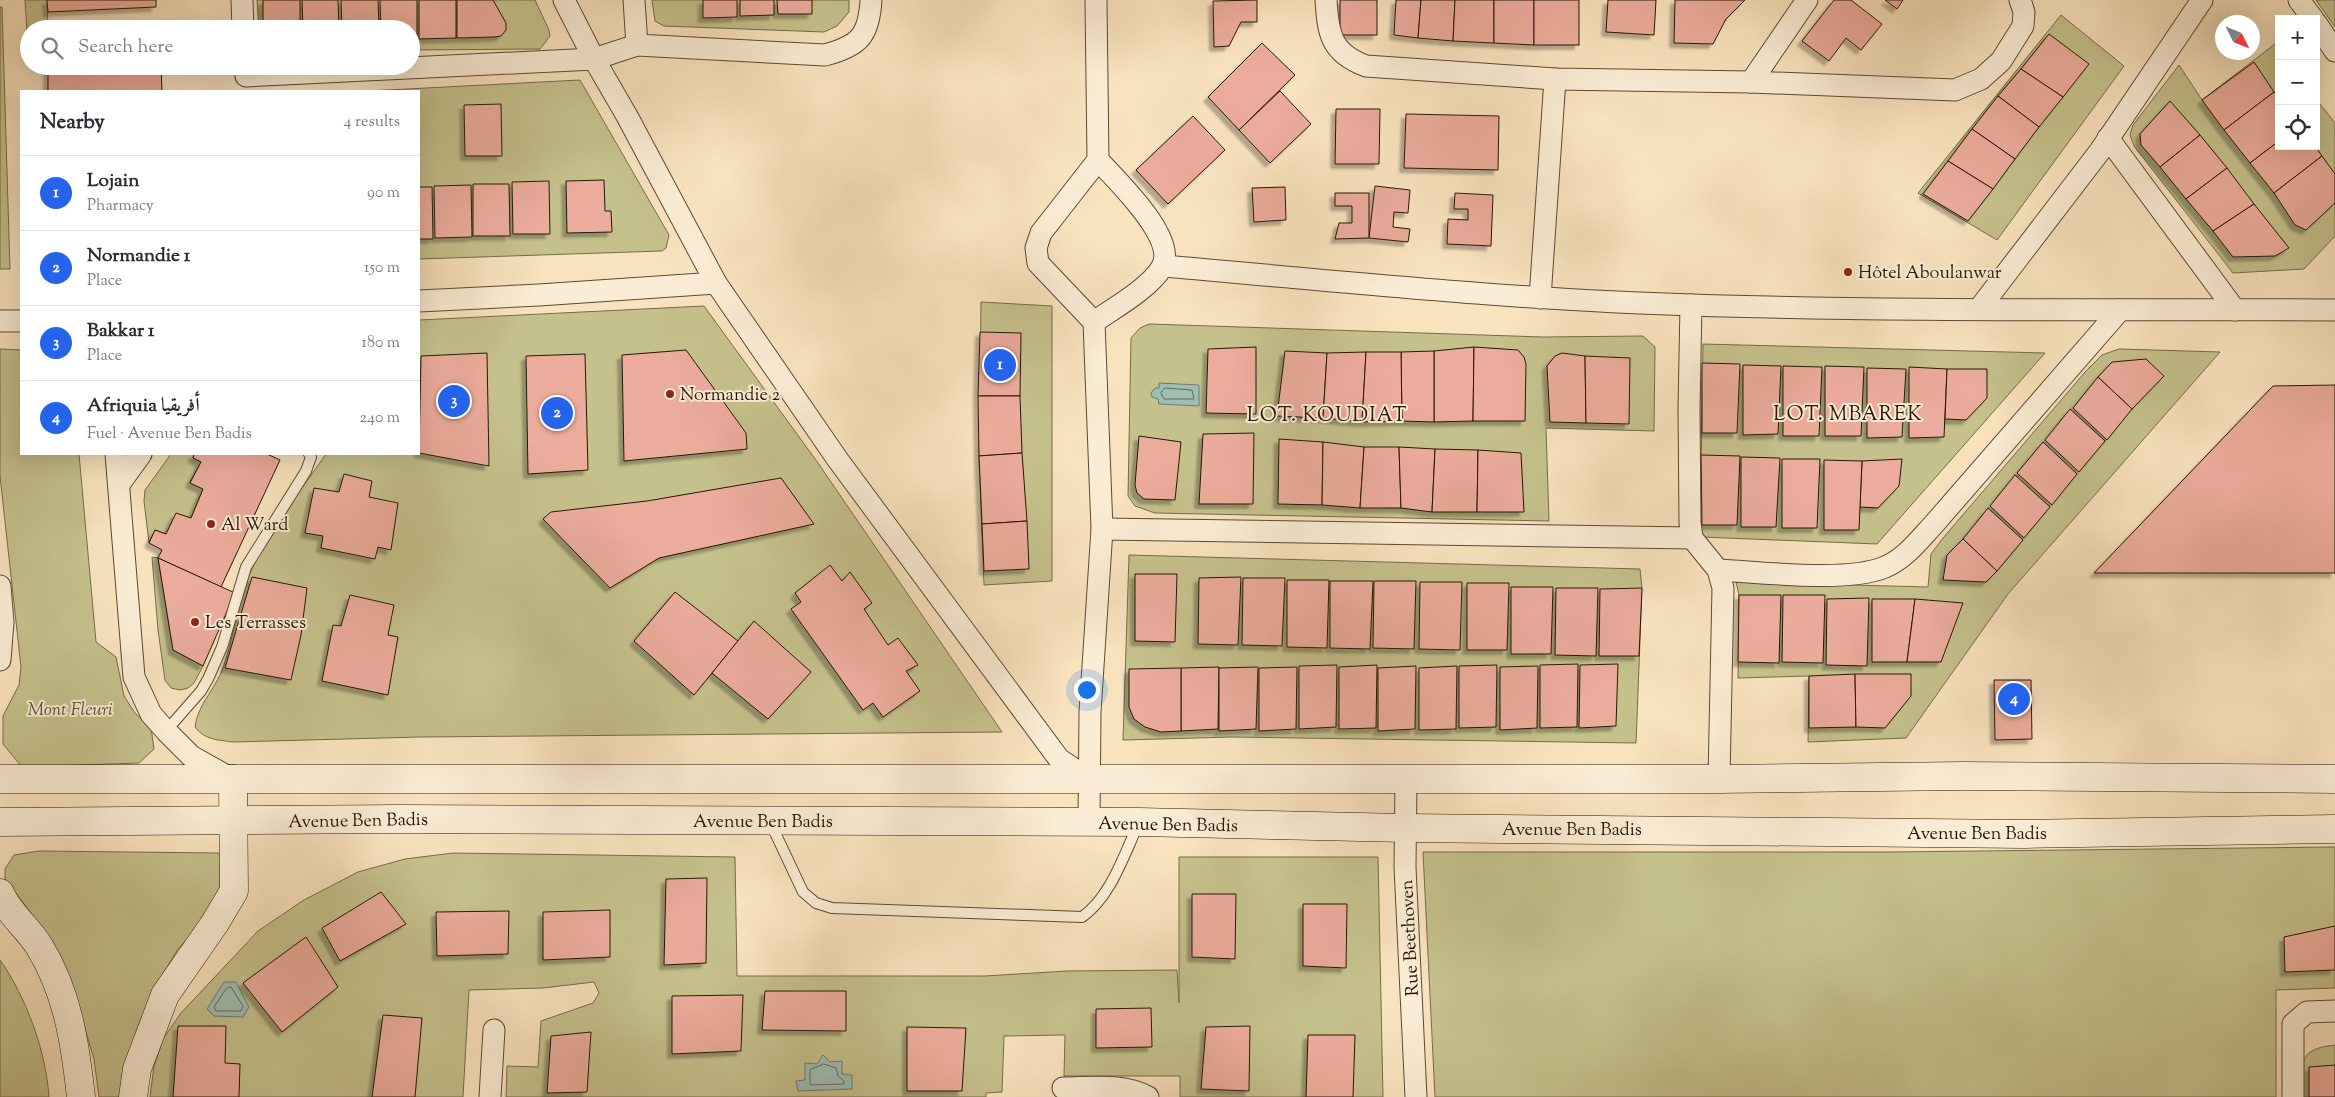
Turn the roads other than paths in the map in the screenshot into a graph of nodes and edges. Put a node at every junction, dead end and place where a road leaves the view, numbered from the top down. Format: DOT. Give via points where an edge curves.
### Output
graph roads {
  1 [pos="242,0"];
  2 [pos="564,0"];
  3 [pos="634,0"];
  4 [pos="871,0"];
  5 [pos="1096,0"];
  6 [pos="1326,0"];
  7 [pos="1807,0"];
  8 [pos="2020,0"];
  9 [pos="2202,0"];
  10 [pos="2299,0"];
  11 [pos="2310,15"];
  12 [pos="243,20"];
  13 [pos="2320,29"];
  14 [pos="637,45"];
  15 [pos="2335,51"];
  16 [pos="594,59"];
  17 [pos="420,68"];
  18 [pos="301,75"];
  19 [pos="246,78"];
  20 [pos="1555,78"];
  21 [pos="1751,82"];
  22 [pos="2108,138"];
  23 [pos="1098,160"];
  24 [pos="1163,266"];
  25 [pos="716,283"];
  26 [pos="1540,298"];
  27 [pos="420,301"];
  28 [pos="1691,306"];
  29 [pos="1979,308"];
  30 [pos="2120,310"];
  31 [pos="2235,310"];
  32 [pos="2335,310"];
  33 [pos="0,321"];
  34 [pos="20,321"];
  35 [pos="1094,322"];
  36 [pos="116,455"];
  37 [pos="140,455"];
  38 [pos="309,455"];
  39 [pos="120,483"];
  40 [pos="1102,529"];
  41 [pos="1692,538"];
  42 [pos="1718,570"];
  43 [pos="0,586"];
  44 [pos="0,660"];
  45 [pos="166,731"];
  46 [pos="0,779"];
  47 [pos="233,779"];
  48 [pos="1089,779"];
  49 [pos="1406,779"];
  50 [pos="1719,779"];
  51 [pos="2335,779"];
  52 [pos="770,821"];
  53 [pos="0,822"];
  54 [pos="233,822"];
  55 [pos="1139,822"];
  56 [pos="1089,823"];
  57 [pos="1405,828"];
  58 [pos="2335,829"];
  59 [pos="0,893"];
  60 [pos="2335,1010"];
  61 [pos="494,1030"];
  62 [pos="1062,1088"];
  63 [pos="81,1097"];
  64 [pos="133,1097"];
  65 [pos="490,1097"];
  66 [pos="1148,1097"];
  67 [pos="1416,1097"];
  68 [pos="2293,1097"];
  1 -- 12 [label="street"];
  2 -- 16 [label="street"];
  3 -- 14 [label="street"];
  4 -- 14 [label="street" via="868,25 860,40 848,49 825,55"];
  5 -- 23 [label="street"];
  6 -- 20 [label="street" via="1328,30 1335,44 1351,60 1366,66"];
  7 -- 21 [label="street"];
  8 -- 21 [label="street" via="2024,12 2022,26 2001,61 1981,79 1955,90"];
  9 -- 22 [label="street"];
  10 -- 11 [label="street"];
  13 -- 15 [label="street"];
  14 -- 16 [label="street"];
  16 -- 17 [label="street"];
  16 -- 25 [label="street"];
  18 -- 19 [label="street"];
  20 -- 21 [label="street"];
  20 -- 26 [label="street"];
  22 -- 29 [label="street"];
  22 -- 31 [label="street"];
  23 -- 24 [label="street" via="1155,227 1164,250"];
  23 -- 35 [label="street" via="1042,233 1036,248 1038,263"];
  24 -- 26 [label="street"];
  24 -- 35 [label="street" via="1146,285"];
  25 -- 27 [label="street"];
  25 -- 48 [label="street" via="838,460 1058,758"];
  26 -- 28 [label="street"];
  28 -- 29 [label="street"];
  28 -- 41 [label="street"];
  29 -- 30 [label="street"];
  30 -- 31 [label="street"];
  30 -- 42 [label="street" via="1934,524 1909,551 1886,567 1851,575"];
  31 -- 32 [label="street"];
  33 -- 34 [label="street"];
  35 -- 40 [label="street"];
  36 -- 39 [label="street"];
  37 -- 39 [label="street"];
  38 -- 45 [label="lane" via="306,471 246,567 222,647 208,678 201,691"];
  39 -- 45 [label="street" via="134,678 151,714"];
  40 -- 41 [label="street"];
  40 -- 48 [label="street"];
  41 -- 42 [label="street"];
  42 -- 50 [label="street" via="1723,588"];
  43 -- 44 [label="street" via="3,622"];
  45 -- 47 [label="street" via="191,756"];
  46 -- 47 [label="main road"];
  47 -- 48 [label="main road"];
  47 -- 54 [label="main road"];
  48 -- 49 [label="main road"];
  48 -- 56 [label="street"];
  49 -- 50 [label="main road"];
  49 -- 57 [label="street, Rue Beethoven"];
  50 -- 51 [label="main road" via="1963,776"];
  52 -- 54 [label="main road, Avenue Ben Badis" via="400,819"];
  52 -- 55 [label="lane" via="803,892 816,903 832,908 1082,918 1103,896"];
  52 -- 56 [label="main road, Avenue Ben Badis"];
  53 -- 54 [label="main road, Avenue Ben Badis"];
  54 -- 64 [label="main road" via="234,891 165,995 137,1068"];
  55 -- 56 [label="main road, Avenue Ben Badis"];
  55 -- 57 [label="main road, Avenue Ben Badis"];
  57 -- 58 [label="main road, Avenue Ben Badis" via="2014,834"];
  57 -- 67 [label="street, Rue Beethoven"];
  59 -- 63 [label="main road" via="38,946 60,987 74,1037"];
  60 -- 68 [label="street" via="2307,1012 2292,1024"];
  61 -- 65 [label="street"];
  62 -- 66 [label="street" via="1112,1087 1136,1090"];
}
